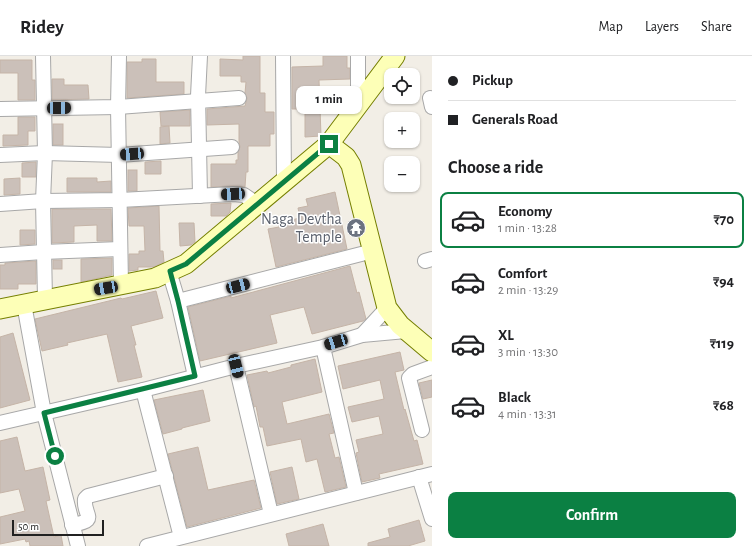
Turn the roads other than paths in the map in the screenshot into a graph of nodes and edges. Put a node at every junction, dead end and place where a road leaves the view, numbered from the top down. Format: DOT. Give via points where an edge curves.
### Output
graph roads {
  1 [pos="43,56"];
  2 [pos="119,56"];
  3 [pos="200,56"];
  4 [pos="283,56"];
  5 [pos="358,56"];
  6 [pos="395,56"];
  7 [pos="239,98"];
  8 [pos="198,100"];
  9 [pos="358,104"];
  10 [pos="118,107"];
  11 [pos="44,108"];
  12 [pos="0,109"];
  13 [pos="329,144"];
  14 [pos="232,147"];
  15 [pos="200,149"];
  16 [pos="45,153"];
  17 [pos="0,155"];
  18 [pos="119,155"];
  19 [pos="284,182"];
  20 [pos="200,196"];
  21 [pos="120,200"];
  22 [pos="43,201"];
  23 [pos="0,204"];
  24 [pos="257,204"];
  25 [pos="120,249"];
  26 [pos="372,251"];
  27 [pos="43,252"];
  28 [pos="0,255"];
  29 [pos="170,271"];
  30 [pos="121,285"];
  31 [pos="45,299"];
  32 [pos="178,301"];
  33 [pos="24,304"];
  34 [pos="387,308"];
  35 [pos="0,309"];
  36 [pos="406,331"];
  37 [pos="362,334"];
  38 [pos="323,346"];
  39 [pos="432,352"];
  40 [pos="236,366"];
  41 [pos="432,367"];
  42 [pos="195,376"];
  43 [pos="143,390"];
  44 [pos="44,413"];
  45 [pos="0,423"];
  46 [pos="422,430"];
  47 [pos="426,475"];
  48 [pos="161,478"];
  49 [pos="356,492"];
  50 [pos="166,513"];
  51 [pos="271,514"];
  52 [pos="432,519"];
  53 [pos="72,525"];
  54 [pos="181,537"];
  55 [pos="78,546"];
  56 [pos="147,546"];
  1 -- 11 [label="street"];
  2 -- 10 [label="street"];
  3 -- 8 [label="street"];
  4 -- 19 [label="street"];
  5 -- 9 [label="street"];
  6 -- 9 [label="street"];
  7 -- 8 [label="street"];
  8 -- 10 [label="street"];
  8 -- 15 [label="street"];
  9 -- 13 [label="street"];
  10 -- 11 [label="street"];
  10 -- 18 [label="street"];
  11 -- 12 [label="street"];
  11 -- 16 [label="street"];
  13 -- 19 [label="street"];
  13 -- 26 [label="street" via="343,154 351,165"];
  14 -- 15 [label="street"];
  15 -- 18 [label="street"];
  15 -- 20 [label="street"];
  16 -- 17 [label="street"];
  16 -- 18 [label="street"];
  16 -- 22 [label="street"];
  18 -- 21 [label="street"];
  19 -- 24 [label="street"];
  20 -- 21 [label="street"];
  20 -- 24 [label="street" via="239,194"];
  21 -- 22 [label="street"];
  21 -- 25 [label="street"];
  22 -- 23 [label="street"];
  22 -- 27 [label="street"];
  24 -- 29 [label="street" via="186,264"];
  25 -- 27 [label="street"];
  25 -- 30 [label="street"];
  26 -- 32 [label="street"];
  26 -- 34 [label="street"];
  27 -- 28 [label="street"];
  27 -- 31 [label="street"];
  29 -- 30 [label="street" via="155,278"];
  29 -- 32 [label="street"];
  30 -- 31 [label="street"];
  31 -- 33 [label="street"];
  32 -- 42 [label="street"];
  33 -- 35 [label="street"];
  33 -- 44 [label="street"];
  34 -- 36 [label="street"];
  34 -- 37 [label="street"];
  36 -- 37 [label="street"];
  36 -- 39 [label="street"];
  37 -- 38 [label="street"];
  38 -- 40 [label="street"];
  38 -- 49 [label="street"];
  40 -- 42 [label="street"];
  40 -- 51 [label="street"];
  41 -- 46 [label="street" via="409,378"];
  42 -- 43 [label="street"];
  43 -- 44 [label="street"];
  43 -- 48 [label="street"];
  44 -- 45 [label="street"];
  44 -- 53 [label="street"];
  47 -- 49 [label="street"];
  47 -- 52 [label="street"];
  48 -- 50 [label="street"];
  48 -- 53 [label="street" via="88,496 85,502 88,519 84,523"];
  48 -- 54 [label="street"];
  49 -- 51 [label="street"];
  51 -- 54 [label="street"];
  53 -- 55 [label="street"];
  54 -- 56 [label="street"];
}
